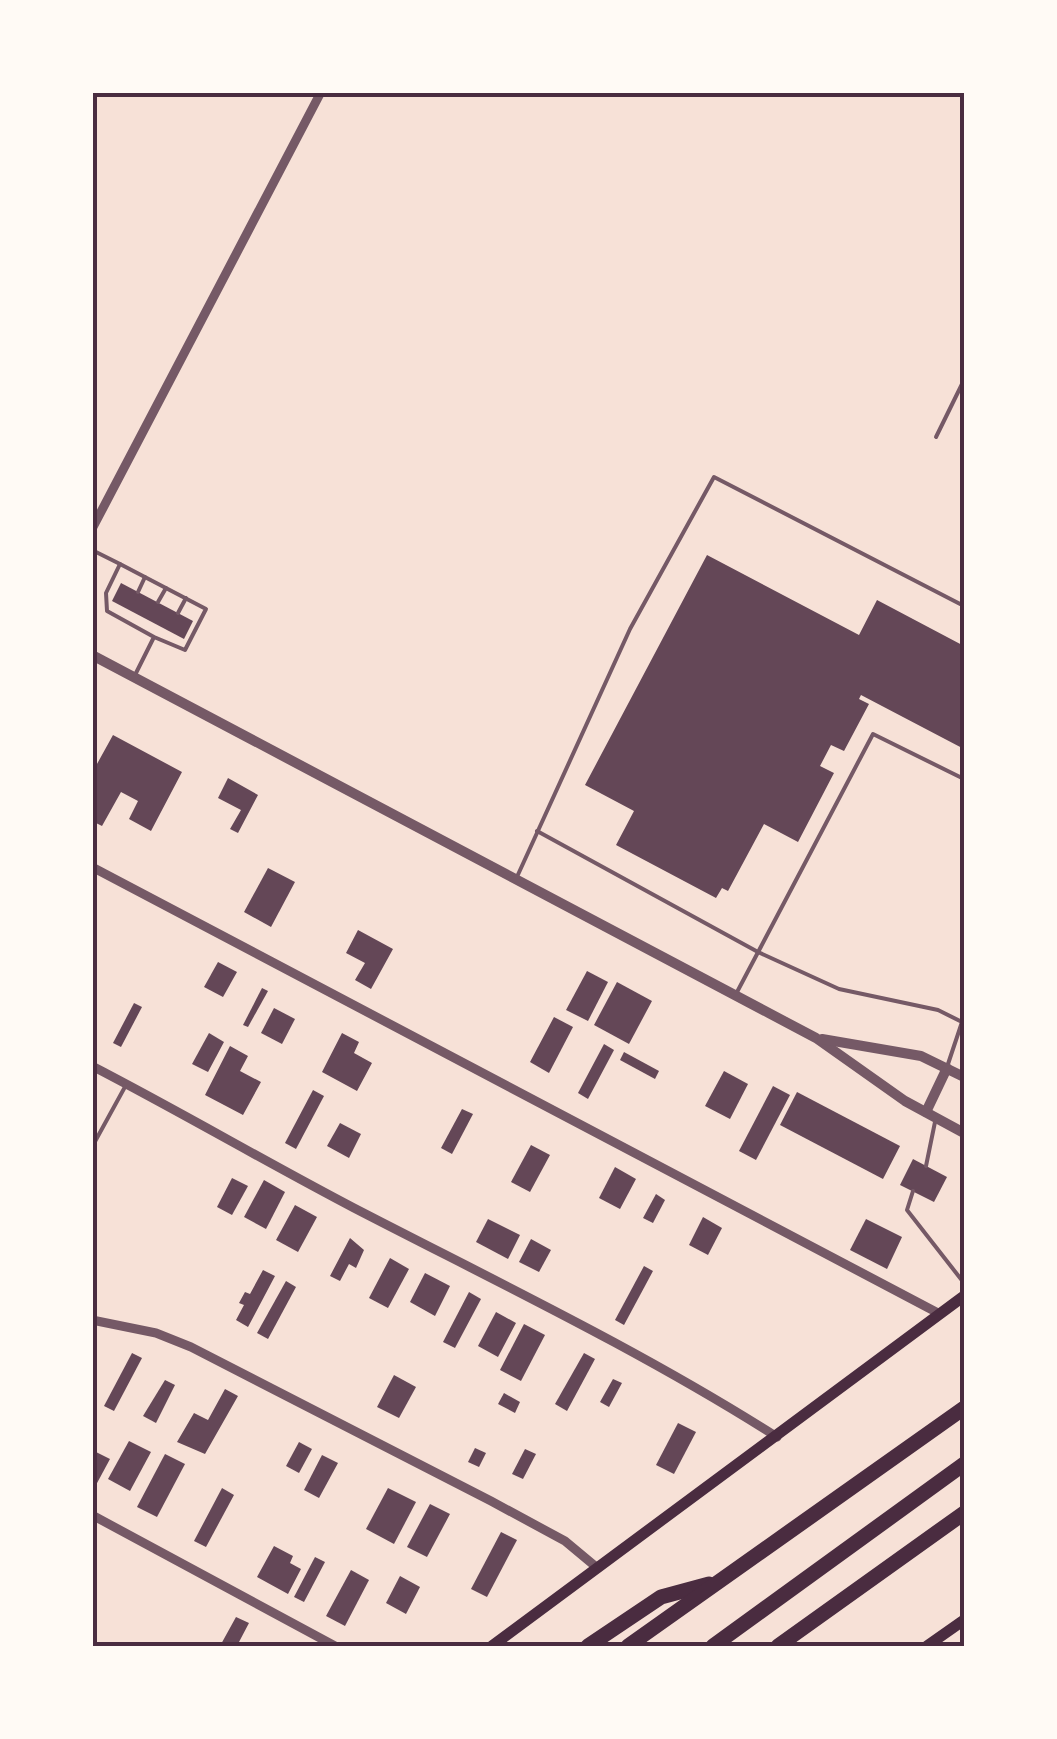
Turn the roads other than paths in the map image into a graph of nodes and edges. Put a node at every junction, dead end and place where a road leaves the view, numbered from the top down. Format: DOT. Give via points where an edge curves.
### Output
graph roads {
  1 [pos="321,92"];
  2 [pos="964,380"];
  3 [pos="936,437"];
  4 [pos="92,529"];
  5 [pos="92,550"];
  6 [pos="120,564"];
  7 [pos="145,577"];
  8 [pos="166,588"];
  9 [pos="138,592"];
  10 [pos="186,598"];
  11 [pos="158,602"];
  12 [pos="964,606"];
  13 [pos="129,610"];
  14 [pos="178,613"];
  15 [pos="123,620"];
  16 [pos="149,620"];
  17 [pos="143,631"];
  18 [pos="169,631"];
  19 [pos="154,637"];
  20 [pos="164,641"];
  21 [pos="92,655"];
  22 [pos="134,677"];
  23 [pos="964,778"];
  24 [pos="538,831"];
  25 [pos="92,867"];
  26 [pos="516,879"];
  27 [pos="758,952"];
  28 [pos="735,995"];
  29 [pos="963,1021"];
  30 [pos="816,1038"];
  31 [pos="92,1066"];
  32 [pos="946,1068"];
  33 [pos="964,1077"];
  34 [pos="126,1084"];
  35 [pos="931,1115"];
  36 [pos="964,1133"];
  37 [pos="92,1147"];
  38 [pos="926,1166"];
  39 [pos="913,1191"];
  40 [pos="964,1283"];
  41 [pos="964,1296"];
  42 [pos="938,1312"];
  43 [pos="92,1320"];
  44 [pos="964,1408"];
  45 [pos="777,1437"];
  46 [pos="964,1464"];
  47 [pos="964,1513"];
  48 [pos="92,1516"];
  49 [pos="595,1566"];
  50 [pos="722,1580"];
  51 [pos="964,1620"];
  52 [pos="336,1646"];
  53 [pos="492,1646"];
  54 [pos="588,1646"];
  55 [pos="628,1646"];
  56 [pos="713,1646"];
  57 [pos="778,1646"];
  58 [pos="927,1646"];
  1 -- 4 [label="street"];
  2 -- 3 [label="lane"];
  5 -- 6 [label="lane"];
  6 -- 7 [label="lane"];
  6 -- 15 [label="lane" via="106,593 107,611"];
  7 -- 8 [label="lane"];
  7 -- 9 [label="lane"];
  8 -- 10 [label="lane"];
  8 -- 11 [label="lane"];
  10 -- 14 [label="lane"];
  10 -- 20 [label="lane" via="206,609 184,650"];
  12 -- 24 [label="lane" via="714,477 630,629"];
  13 -- 15 [label="lane"];
  15 -- 17 [label="lane"];
  16 -- 17 [label="lane"];
  17 -- 19 [label="lane"];
  18 -- 20 [label="lane"];
  19 -- 20 [label="lane"];
  19 -- 22 [label="lane"];
  21 -- 22 [label="street"];
  22 -- 26 [label="street"];
  23 -- 27 [label="lane" via="873,734"];
  24 -- 26 [label="lane"];
  24 -- 27 [label="lane"];
  25 -- 42 [label="street"];
  26 -- 28 [label="street"];
  27 -- 28 [label="lane"];
  27 -- 29 [label="lane" via="839,989"];
  28 -- 30 [label="street"];
  29 -- 32 [label="lane"];
  30 -- 32 [label="street" via="921,1056"];
  30 -- 35 [label="street"];
  31 -- 34 [label="street"];
  32 -- 33 [label="street"];
  32 -- 35 [label="street"];
  34 -- 37 [label="lane"];
  34 -- 45 [label="street" via="703,1389"];
  35 -- 36 [label="street"];
  35 -- 38 [label="lane"];
  39 -- 40 [label="lane" via="907,1210"];
  41 -- 42 [label="main road"];
  42 -- 45 [label="main road"];
  43 -- 49 [label="street" via="191,1347 521,1517"];
  44 -- 50 [label="highway"];
  45 -- 49 [label="main road"];
  46 -- 56 [label="highway"];
  47 -- 57 [label="highway"];
  48 -- 52 [label="street"];
  49 -- 53 [label="main road"];
  50 -- 54 [label="highway" via="660,1597"];
  50 -- 55 [label="highway"];
  51 -- 58 [label="main road"];
}
